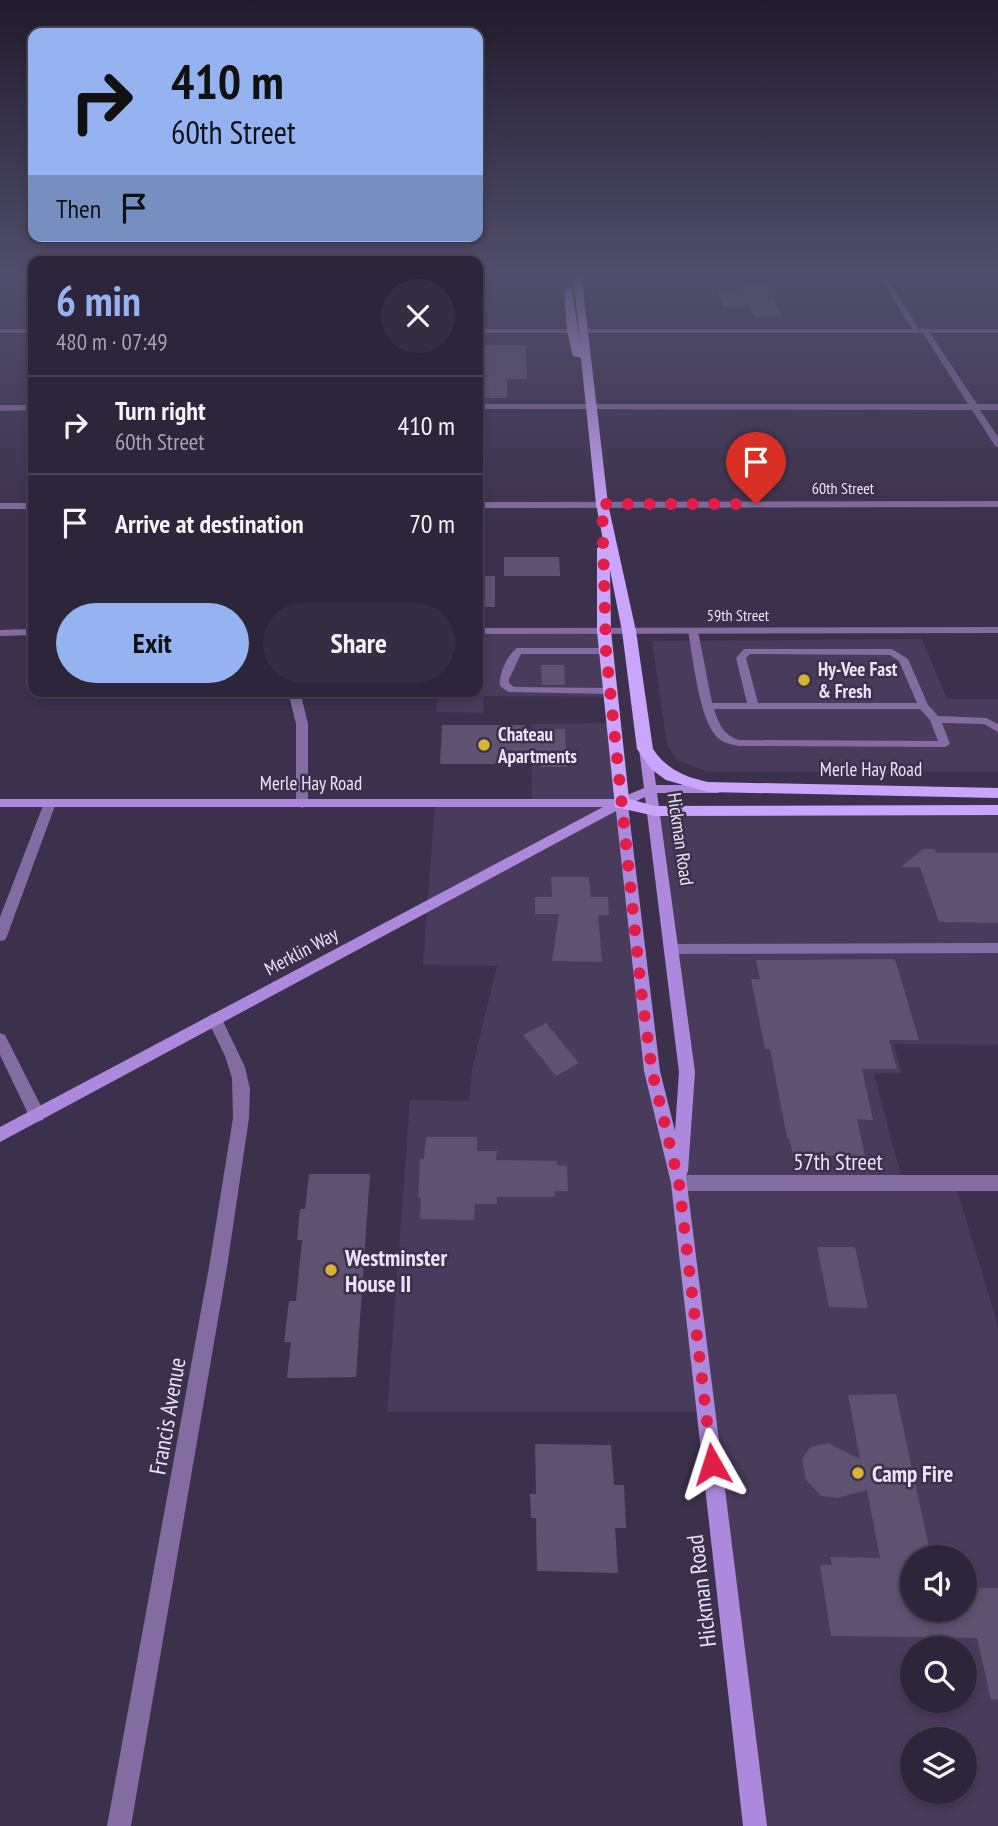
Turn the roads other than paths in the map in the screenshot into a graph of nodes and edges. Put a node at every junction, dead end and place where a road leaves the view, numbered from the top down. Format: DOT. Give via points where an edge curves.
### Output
graph roads {
  1 [pos="578,357"];
  2 [pos="586,357"];
  3 [pos="939,357"];
  4 [pos="483,407"];
  5 [pos="590,407"];
  6 [pos="974,407"];
  7 [pos="998,407"];
  8 [pos="0,408"];
  9 [pos="28,408"];
  10 [pos="998,444"];
  11 [pos="602,504"];
  12 [pos="998,504"];
  13 [pos="483,505"];
  14 [pos="0,506"];
  15 [pos="28,506"];
  16 [pos="998,630"];
  17 [pos="483,631"];
  18 [pos="604,631"];
  19 [pos="629,631"];
  20 [pos="693,631"];
  21 [pos="28,632"];
  22 [pos="0,633"];
  23 [pos="606,651"];
  24 [pos="610,691"];
  25 [pos="295,697"];
  26 [pos="753,705"];
  27 [pos="709,706"];
  28 [pos="923,706"];
  29 [pos="935,719"];
  30 [pos="998,729"];
  31 [pos="645,749"];
  32 [pos="652,789"];
  33 [pos="738,790"];
  34 [pos="998,793"];
  35 [pos="0,803"];
  36 [pos="50,803"];
  37 [pos="621,803"];
  38 [pos="302,804"];
  39 [pos="998,810"];
  40 [pos="655,811"];
  41 [pos="0,936"];
  42 [pos="998,948"];
  43 [pos="673,949"];
  44 [pos="215,1020"];
  45 [pos="0,1039"];
  46 [pos="37,1115"];
  47 [pos="0,1135"];
  48 [pos="679,1183"];
  49 [pos="998,1183"];
  50 [pos="119,1826"];
  51 [pos="755,1826"];
  1 -- 5 [label="main road, Hickman Road"];
  2 -- 5 [label="main road, Hickman Road"];
  3 -- 6 [label="street"];
  4 -- 5 [label="street"];
  5 -- 6 [label="street"];
  5 -- 11 [label="main road, Hickman Road"];
  6 -- 7 [label="street"];
  6 -- 10 [label="street"];
  8 -- 9 [label="street"];
  11 -- 12 [label="street, 60th Street"];
  11 -- 13 [label="street, 60th Street"];
  11 -- 18 [label="main road, Hickman Road"];
  11 -- 19 [label="main road, Hickman Road"];
  14 -- 15 [label="street"];
  16 -- 20 [label="street, 59th Street"];
  17 -- 18 [label="street, 59th Street"];
  18 -- 19 [label="street, 59th Street"];
  18 -- 23 [label="main road, Hickman Road"];
  19 -- 20 [label="street, 59th Street"];
  19 -- 31 [label="main road, Hickman Road"];
  20 -- 27 [label="lane"];
  21 -- 22 [label="street"];
  23 -- 24 [label="main road, Hickman Road"];
  23 -- 24 [label="lane" via="517,651 504,684 512,690"];
  24 -- 37 [label="main road, Hickman Road"];
  25 -- 38 [label="street" via="302,724"];
  26 -- 27 [label="lane"];
  26 -- 28 [label="lane"];
  26 -- 28 [label="lane" via="741,658 747,652 877,651 903,659"];
  27 -- 29 [label="lane" via="718,732 739,743 946,744"];
  28 -- 29 [label="lane"];
  29 -- 30 [label="lane" via="986,721"];
  31 -- 32 [label="main road, Hickman Road"];
  31 -- 33 [label="main road" via="652,762 673,777 708,788"];
  32 -- 33 [label="main road, Merle Hay Road"];
  32 -- 37 [label="main road, Merle Hay Road"];
  32 -- 40 [label="main road, Hickman Road"];
  33 -- 34 [label="main road, Merle Hay Road"];
  35 -- 36 [label="main road, Merle Hay Road"];
  36 -- 38 [label="main road, Merle Hay Road"];
  36 -- 41 [label="street"];
  37 -- 38 [label="main road, Merle Hay Road"];
  37 -- 40 [label="main road, Merle Hay Road"];
  37 -- 44 [label="main road, Merklin Way"];
  37 -- 48 [label="main road, Hickman Road" via="652,1071"];
  39 -- 40 [label="main road, Merle Hay Road"];
  40 -- 43 [label="main road, Hickman Road"];
  42 -- 43 [label="lane"];
  43 -- 48 [label="main road, Hickman Road" via="687,1072"];
  44 -- 46 [label="main road, Merklin Way"];
  44 -- 50 [label="street, Francis Avenue" via="241,1072 244,1095"];
  45 -- 46 [label="street"];
  46 -- 47 [label="main road, Merklin Way"];
  48 -- 49 [label="street, 57th Street"];
  48 -- 51 [label="main road, Hickman Road"];
}
